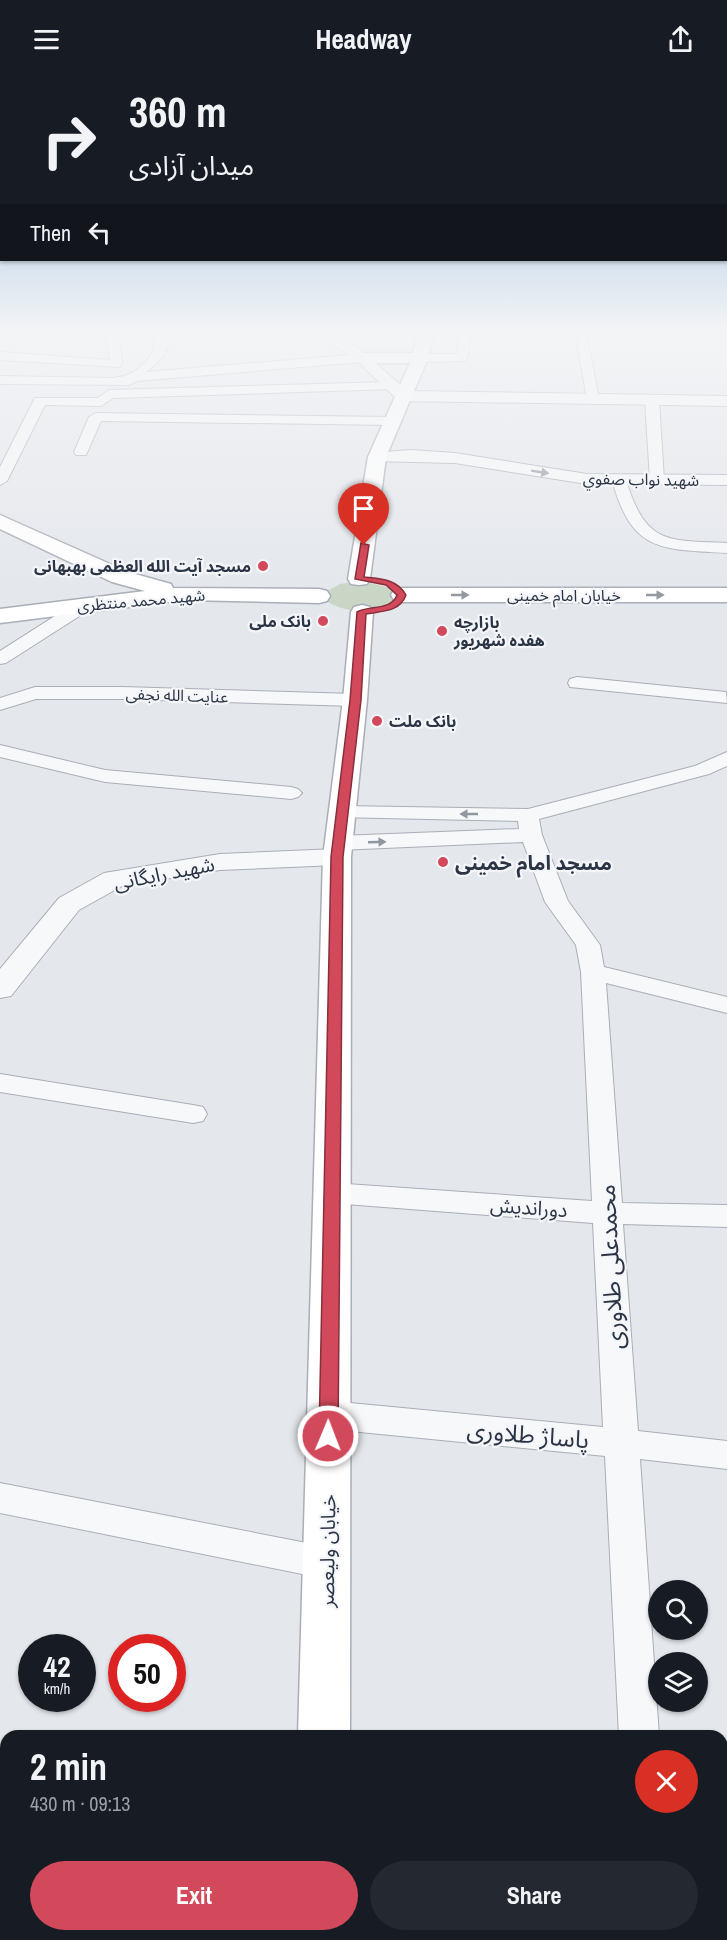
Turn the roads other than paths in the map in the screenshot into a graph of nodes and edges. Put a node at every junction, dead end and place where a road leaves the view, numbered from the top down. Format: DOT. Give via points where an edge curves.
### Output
graph roads {
  1 [pos="30,420"];
  2 [pos="95,420"];
  3 [pos="310,420"];
  4 [pos="653,420"];
  5 [pos="392,421"];
  6 [pos="81,452"];
  7 [pos="377,457"];
  8 [pos="619,480"];
  9 [pos="657,480"];
  10 [pos="727,480"];
  11 [pos="0,481"];
  12 [pos="0,521"];
  13 [pos="0,537"];
  14 [pos="727,548"];
  15 [pos="359,579"];
  16 [pos="112,581"];
  17 [pos="391,586"];
  18 [pos="185,593"];
  19 [pos="727,595"];
  20 [pos="319,596"];
  21 [pos="86,604"];
  22 [pos="362,612"];
  23 [pos="0,616"];
  24 [pos="0,659"];
  25 [pos="577,683"];
  26 [pos="727,699"];
  27 [pos="356,700"];
  28 [pos="0,704"];
  29 [pos="0,752"];
  30 [pos="727,758"];
  31 [pos="291,793"];
  32 [pos="343,812"];
  33 [pos="409,814"];
  34 [pos="529,825"];
  35 [pos="414,841"];
  36 [pos="338,850"];
  37 [pos="593,972"];
  38 [pos="4,980"];
  39 [pos="727,1005"];
  40 [pos="0,1083"];
  41 [pos="193,1114"];
  42 [pos="332,1192"];
  43 [pos="607,1213"];
  44 [pos="727,1216"];
  45 [pos="329,1415"];
  46 [pos="621,1443"];
  47 [pos="727,1455"];
  48 [pos="0,1498"];
  49 [pos="327,1563"];
  50 [pos="324,1730"];
  51 [pos="639,1730"];
  1 -- 11 [label="street"];
  2 -- 6 [label="street"];
  3 -- 5 [label="street"];
  4 -- 9 [label="street"];
  5 -- 7 [label="main road"];
  7 -- 8 [label="street, شهید نواب صفوي, one-way" via="455,458 586,479"];
  7 -- 15 [label="main road"];
  8 -- 9 [label="street, شهید نواب صفوي"];
  8 -- 14 [label="street" via="635,524 651,539 665,544"];
  9 -- 10 [label="street, شهید نواب صفوي"];
  12 -- 16 [label="main road"];
  13 -- 16 [label="main road"];
  15 -- 17 [label="main road, خیابان امام خمینی"];
  15 -- 20 [label="main road, خیابان امام خمینی" via="331,584"];
  16 -- 18 [label="main road"];
  16 -- 21 [label="main road"];
  17 -- 19 [label="main road, خیابان امام خمینی, one-way"];
  17 -- 22 [label="main road" via="399,601 391,607"];
  18 -- 20 [label="main road, شهید محمد منتظری"];
  18 -- 21 [label="main road, شهید محمد منتظری"];
  20 -- 22 [label="main road" via="332,608"];
  21 -- 23 [label="main road, شهید محمد منتظری"];
  21 -- 24 [label="street"];
  22 -- 27 [label="main road, خیابان ولیعصر"];
  25 -- 26 [label="street"];
  27 -- 28 [label="street, عنایت الله نجفی" via="35,693"];
  27 -- 32 [label="main road, خیابان ولیعصر"];
  29 -- 31 [label="street" via="105,776"];
  30 -- 34 [label="street" via="702,770"];
  32 -- 33 [label="street"];
  32 -- 36 [label="main road, خیابان ولیعصر"];
  34 -- 33 [label="street, one-way"];
  33 -- 35 [label="street"];
  34 -- 35 [label="street"];
  34 -- 37 [label="street, محمدعلی طلاوری" via="557,902 588,945"];
  36 -- 35 [label="street, one-way"];
  36 -- 38 [label="street, شهید رایگانی" via="220,862 114,879 69,904"];
  36 -- 42 [label="main road, خیابان ولیعصر"];
  37 -- 39 [label="street"];
  37 -- 43 [label="street, محمدعلی طلاوری"];
  40 -- 41 [label="street"];
  42 -- 43 [label="street, دوراندیش"];
  42 -- 45 [label="main road, خیابان ولیعصر"];
  43 -- 44 [label="street, دوراندیش"];
  43 -- 46 [label="street, محمدعلی طلاوری"];
  45 -- 46 [label="street, پاساژ طلاوری"];
  45 -- 49 [label="main road, خیابان ولیعصر"];
  46 -- 47 [label="street, پاساژ طلاوری"];
  46 -- 51 [label="street, محمدعلی طلاوری"];
  48 -- 49 [label="street"];
  49 -- 50 [label="main road, خیابان ولیعصر"];
}
